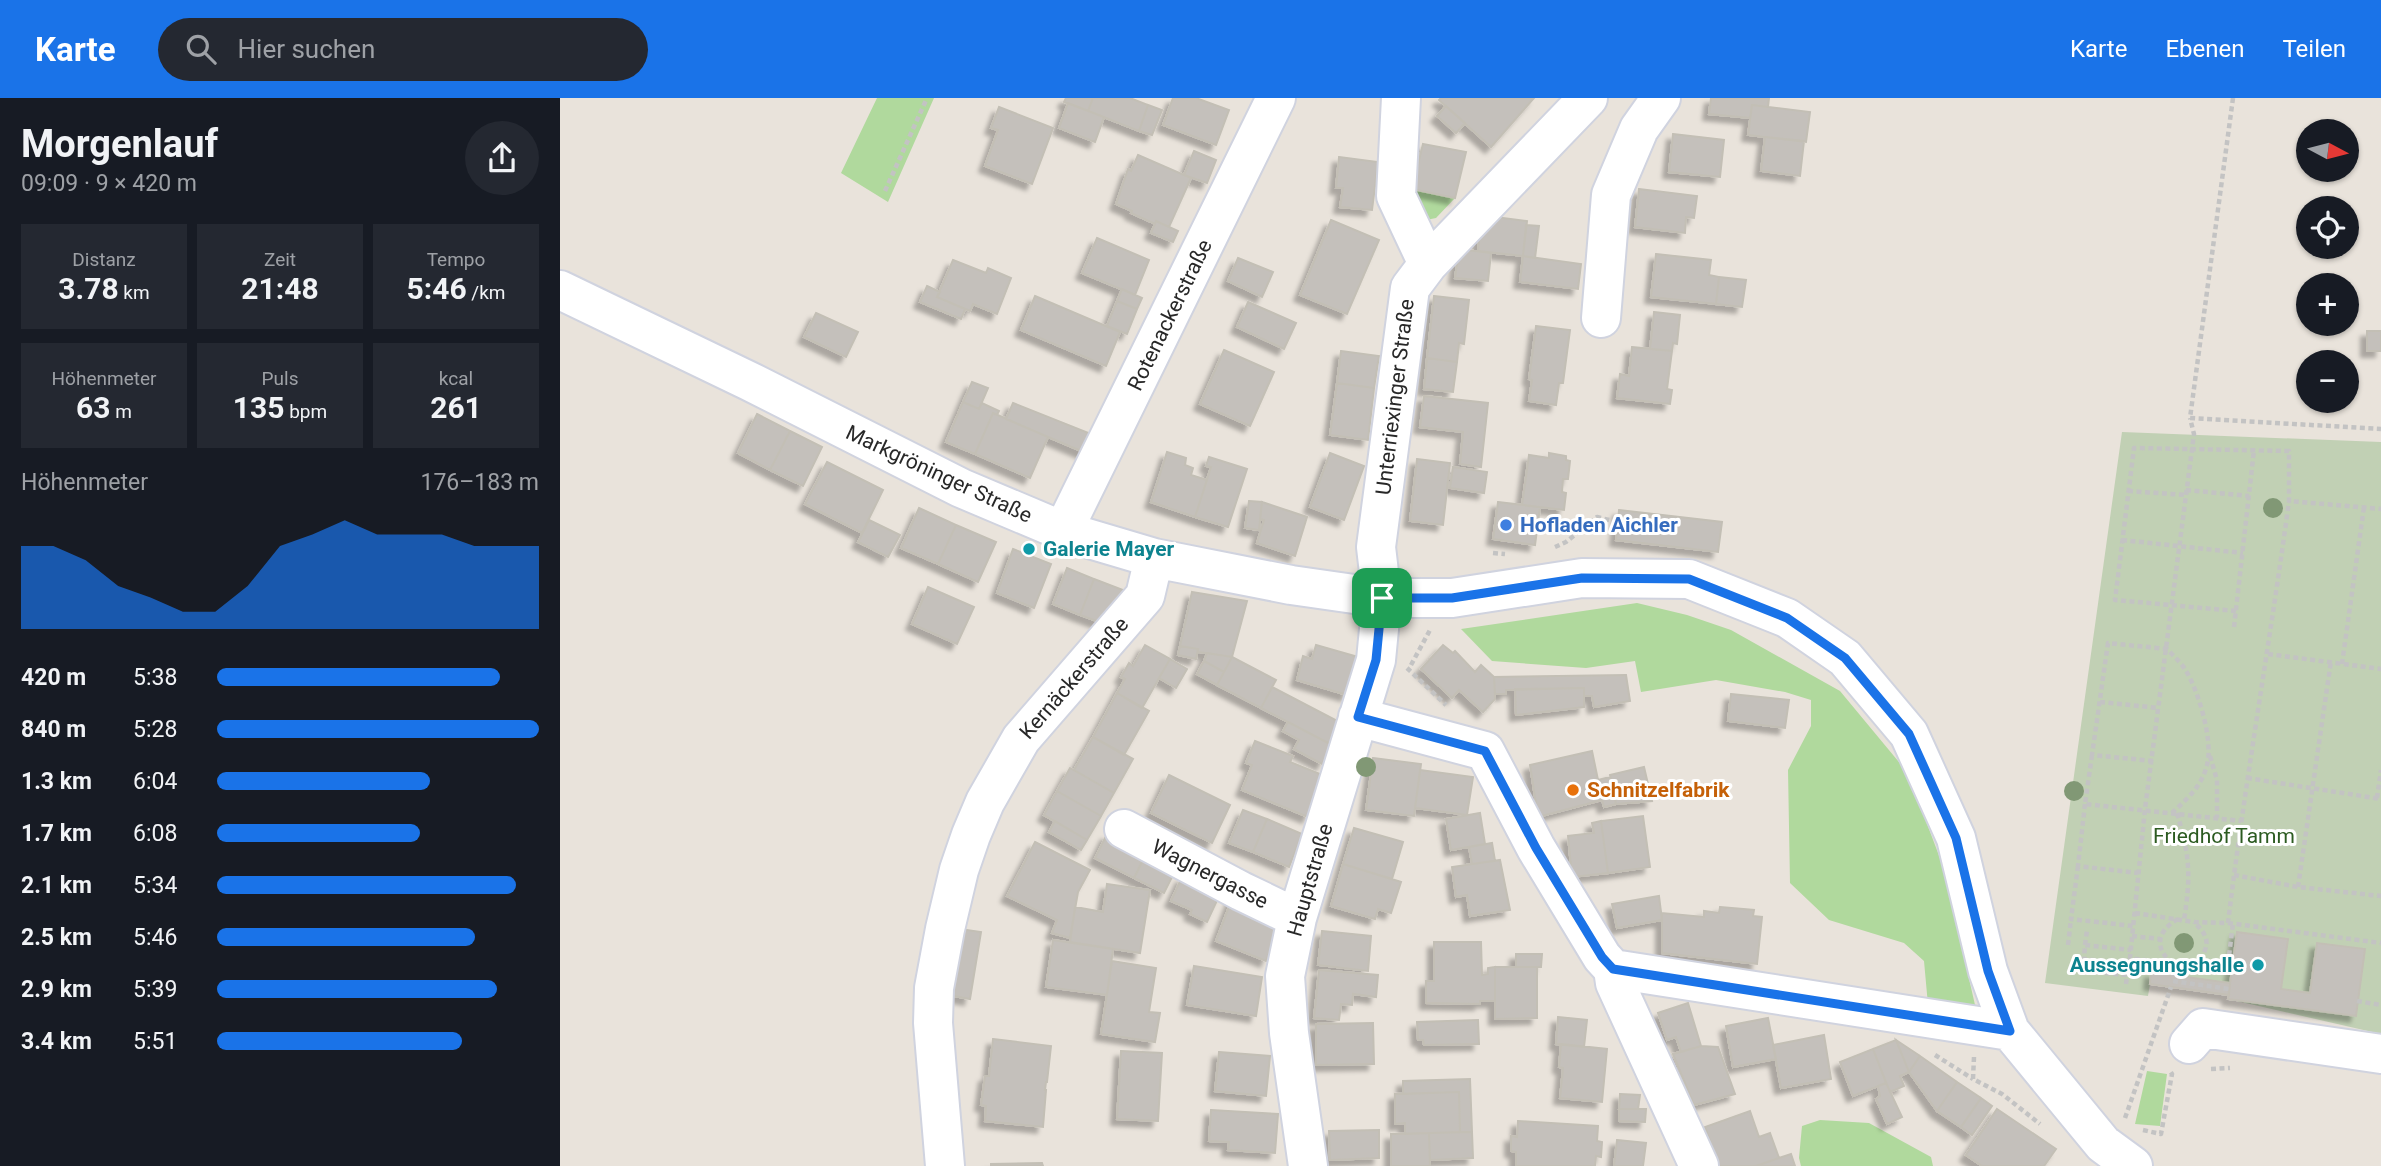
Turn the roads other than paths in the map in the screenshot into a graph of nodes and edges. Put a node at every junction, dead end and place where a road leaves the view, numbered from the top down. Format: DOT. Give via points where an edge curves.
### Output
graph roads {
  1 [pos="1276,98"];
  2 [pos="1401,98"];
  3 [pos="1588,98"];
  4 [pos="1661,98"];
  5 [pos="1428,264"];
  6 [pos="560,290"];
  7 [pos="1601,318"];
  8 [pos="1063,531"];
  9 [pos="1154,558"];
  10 [pos="1382,598"];
  11 [pos="1358,717"];
  12 [pos="1124,829"];
  13 [pos="1297,918"];
  14 [pos="1613,969"];
  15 [pos="1993,1029"];
  16 [pos="2168,1045"];
  17 [pos="2381,1054"];
  18 [pos="2120,1145"];
  19 [pos="945,1166"];
  20 [pos="1308,1166"];
  21 [pos="1699,1166"];
  1 -- 8 [label="street, Rotenackerstraße"];
  2 -- 5 [label="street" via="1396,195"];
  3 -- 5 [label="street, Unterriexinger Straße"];
  4 -- 7 [label="street" via="1639,129 1611,195"];
  5 -- 10 [label="street, Unterriexinger Straße" via="1410,288 1376,547"];
  6 -- 8 [label="street, Markgröninger Straße" via="951,483"];
  8 -- 9 [label="street, Markgröninger Straße"];
  9 -- 10 [label="street, Markgröninger Straße"];
  9 -- 19 [label="street, Kernäckerstraße" via="1145,596 1021,739 971,835 934,988"];
  10 -- 11 [label="street, Hauptstraße" via="1376,660"];
  10 -- 15 [label="street, Markgröninger Straße" via="1452,598 1582,578 1689,579 1787,618 1845,658 1909,734 1956,838 1988,971"];
  11 -- 13 [label="street, Hauptstraße"];
  11 -- 14 [label="street" via="1485,751 1536,848"];
  12 -- 13 [label="street, Wagnergasse"];
  13 -- 20 [label="street, Hauptstraße" via="1284,976"];
  14 -- 15 [label="street"];
  14 -- 21 [label="street" via="1615,984"];
  15 -- 18 [label="street, Markgröninger Straße"];
  16 -- 17 [label="street" via="2203,1028"];
}
